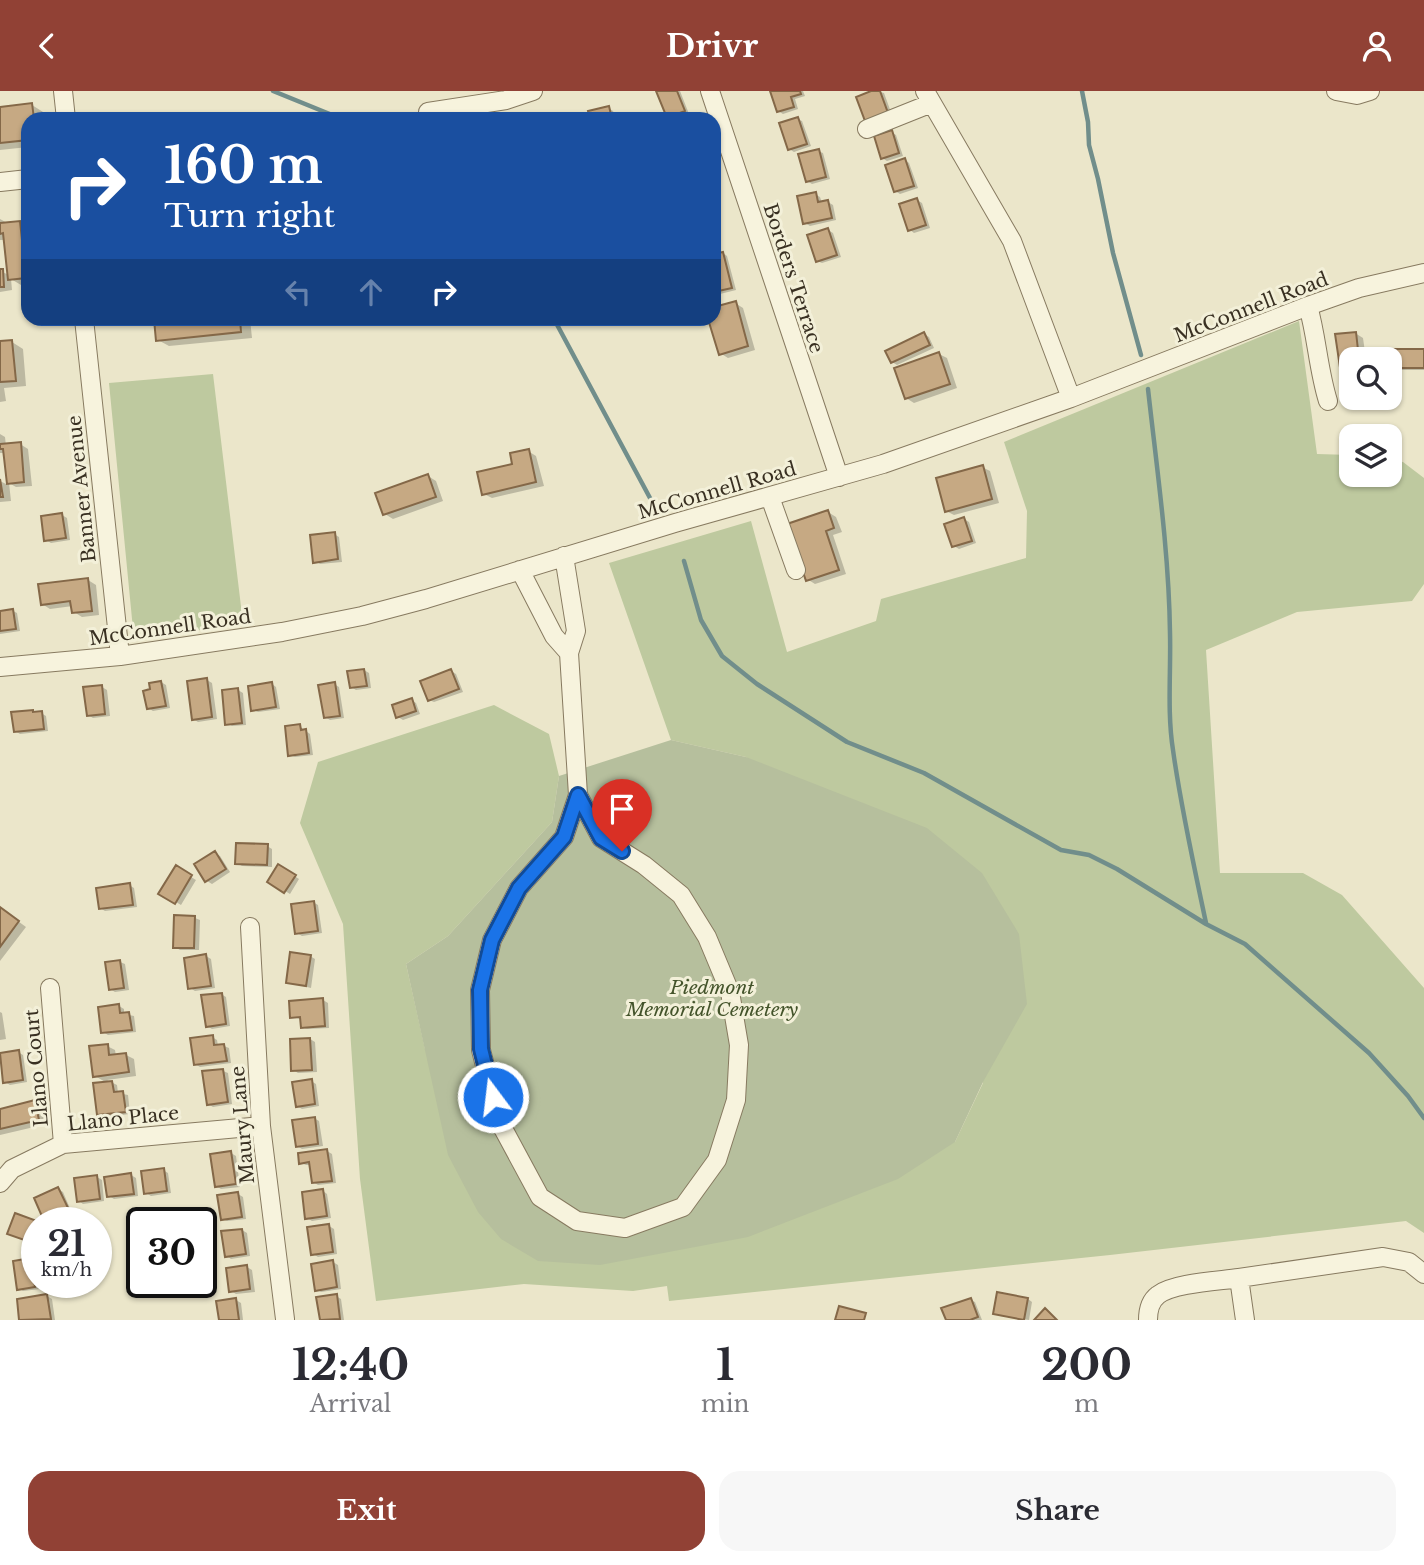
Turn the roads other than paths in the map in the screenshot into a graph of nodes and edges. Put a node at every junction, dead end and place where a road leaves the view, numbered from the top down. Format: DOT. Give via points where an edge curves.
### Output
graph roads {
  1 [pos="63,91"];
  2 [pos="533,91"];
  3 [pos="710,91"];
  4 [pos="1336,91"];
  5 [pos="1370,91"];
  6 [pos="929,97"];
  7 [pos="65,112"];
  8 [pos="428,112"];
  9 [pos="717,112"];
  10 [pos="721,124"];
  11 [pos="867,129"];
  12 [pos="21,180"];
  13 [pos="0,182"];
  14 [pos="1424,274"];
  15 [pos="1308,306"];
  16 [pos="85,326"];
  17 [pos="1071,398"];
  18 [pos="1328,401"];
  19 [pos="839,477"];
  20 [pos="770,497"];
  21 [pos="564,557"];
  22 [pos="796,569"];
  23 [pos="520,570"];
  24 [pos="569,653"];
  25 [pos="120,656"];
  26 [pos="0,667"];
  27 [pos="578,795"];
  28 [pos="250,927"];
  29 [pos="50,988"];
  30 [pos="261,1126"];
  31 [pos="64,1144"];
  32 [pos="0,1183"];
  33 [pos="1424,1274"];
  34 [pos="1239,1278"];
  35 [pos="285,1319"];
  36 [pos="1148,1320"];
  37 [pos="1245,1320"];
  1 -- 7 [label="street"];
  2 -- 8 [label="street" via="506,100"];
  3 -- 9 [label="street, Borders Terrace"];
  4 -- 5 [label="street" via="1357,95"];
  6 -- 11 [label="street"];
  6 -- 17 [label="street" via="1012,241"];
  10 -- 19 [label="street, Borders Terrace"];
  12 -- 13 [label="street"];
  14 -- 15 [label="street, McConnell Road" via="1359,288"];
  15 -- 17 [label="street, McConnell Road"];
  15 -- 18 [label="street"];
  16 -- 25 [label="street, Banner Avenue"];
  17 -- 19 [label="street, McConnell Road"];
  19 -- 20 [label="street, McConnell Road"];
  20 -- 21 [label="street, McConnell Road"];
  20 -- 22 [label="street"];
  21 -- 23 [label="street, McConnell Road"];
  21 -- 24 [label="street" via="576,631"];
  23 -- 24 [label="street" via="554,636"];
  23 -- 25 [label="street, McConnell Road" via="313,627"];
  24 -- 27 [label="street"];
  25 -- 26 [label="street, McConnell Road"];
  27 -- 27 [label="street" via="564,837 519,888 492,940 480,990 481,1049 499,1121 540,1197 577,1221 625,1228 683,1207 717,1160 736,1100 739,1045 730,992 707,937 681,895 601,838"];
  28 -- 30 [label="street, Maury Lane"];
  29 -- 31 [label="street, Llano Court"];
  30 -- 31 [label="street, Llano Place"];
  30 -- 35 [label="street, Maury Lane"];
  31 -- 32 [label="street, Llano Place" via="12,1169"];
  33 -- 34 [label="street" via="1409,1262 1383,1257"];
  34 -- 36 [label="street" via="1158,1294 1149,1306"];
  34 -- 37 [label="street"];
}
